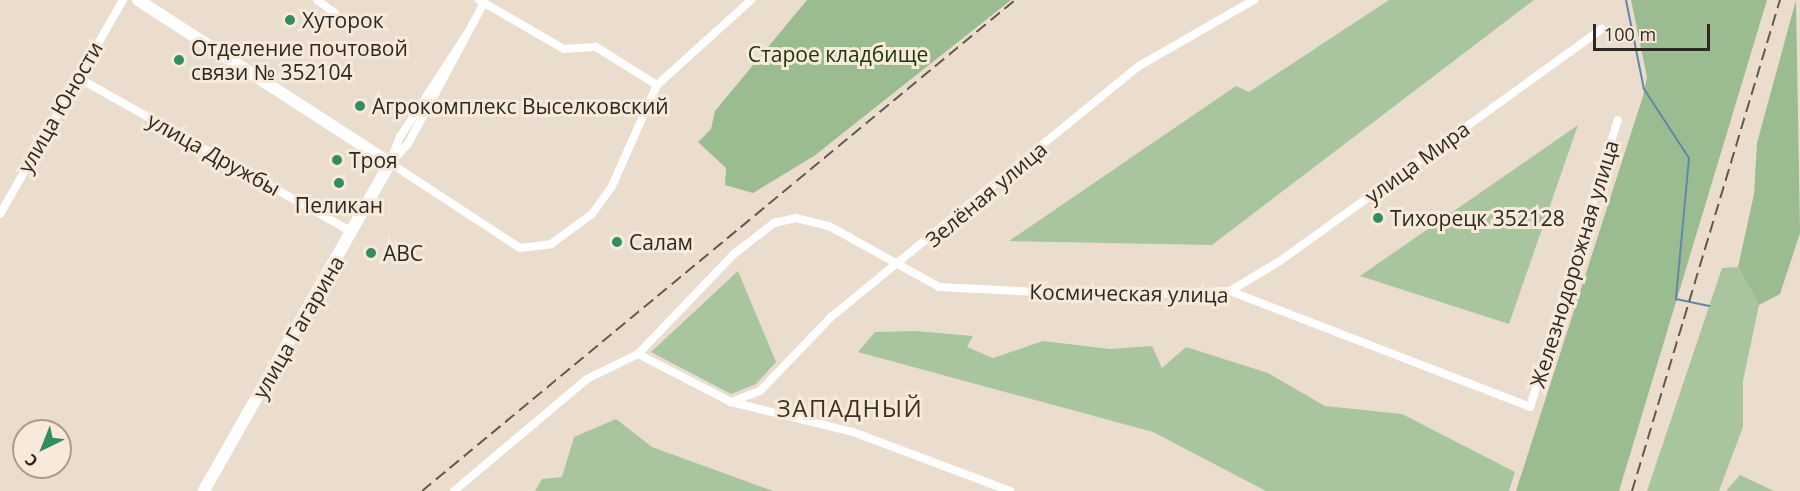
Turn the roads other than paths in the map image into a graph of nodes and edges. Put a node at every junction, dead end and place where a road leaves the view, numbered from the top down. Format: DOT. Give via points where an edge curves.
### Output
graph roads {
  1 [pos="123,0"];
  2 [pos="138,0"];
  3 [pos="317,0"];
  4 [pos="751,0"];
  5 [pos="1254,0"];
  6 [pos="481,2"];
  7 [pos="335,13"];
  8 [pos="1602,30"];
  9 [pos="75,76"];
  10 [pos="657,85"];
  11 [pos="1618,120"];
  12 [pos="390,163"];
  13 [pos="0,214"];
  14 [pos="352,232"];
  15 [pos="899,265"];
  16 [pos="1230,291"];
  17 [pos="638,354"];
  18 [pos="731,402"];
  19 [pos="1530,407"];
  20 [pos="204,491"];
  21 [pos="454,491"];
  22 [pos="1010,491"];
  1 -- 9 [label="street, улица Юности"];
  2 -- 12 [label="main road"];
  3 -- 7 [label="street"];
  4 -- 10 [label="street"];
  5 -- 15 [label="street, Зелёная улица" via="1139,66"];
  6 -- 10 [label="street" via="564,49 596,47"];
  6 -- 12 [label="street, улица Гагарина" via="467,34 400,137"];
  8 -- 16 [label="street, улица Мира" via="1280,261"];
  9 -- 13 [label="street, улица Юности"];
  9 -- 14 [label="street, улица Дружбы"];
  10 -- 12 [label="street" via="612,186 592,214 551,244 520,248"];
  11 -- 19 [label="street, Железнодорожная улица"];
  12 -- 14 [label="main road, улица Гагарина"];
  14 -- 20 [label="main road, улица Гагарина"];
  15 -- 16 [label="street, Космическая улица" via="939,287 1117,296"];
  15 -- 17 [label="street, Космическая улица" via="829,226 796,218 774,223 734,254"];
  15 -- 18 [label="street, Зелёная улица" via="831,317 760,391"];
  16 -- 19 [label="street, Космическая улица"];
  17 -- 18 [label="street"];
  17 -- 21 [label="street" via="588,379"];
  18 -- 22 [label="street" via="853,432"];
}
